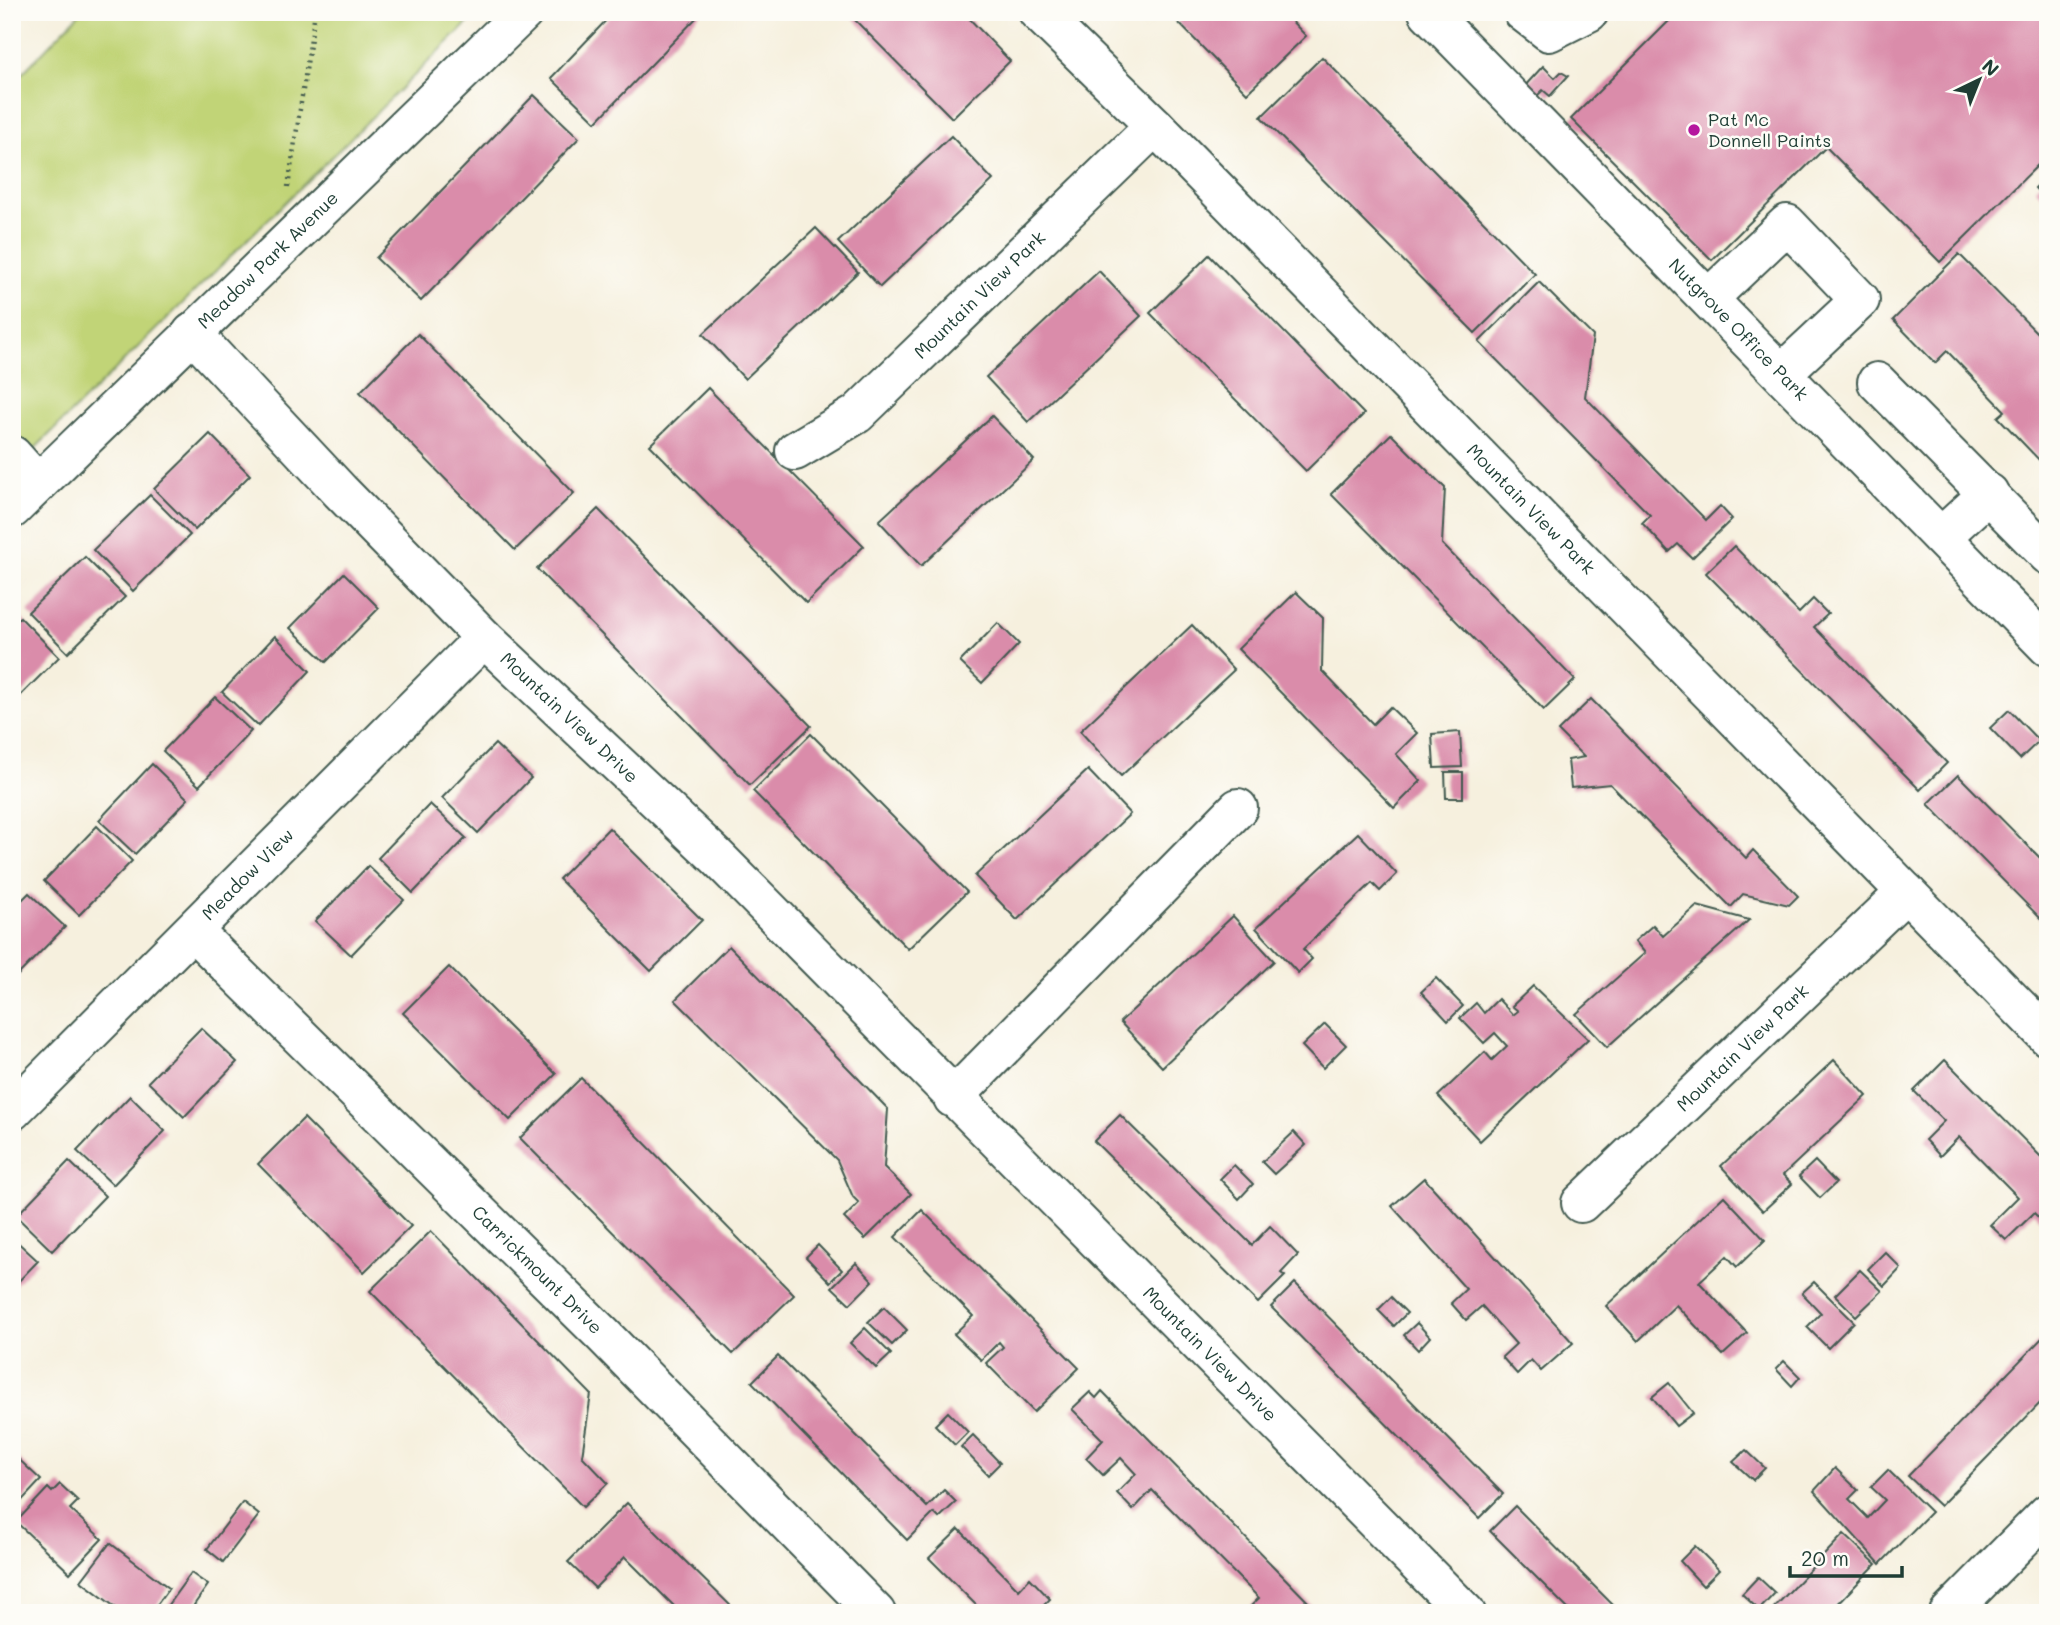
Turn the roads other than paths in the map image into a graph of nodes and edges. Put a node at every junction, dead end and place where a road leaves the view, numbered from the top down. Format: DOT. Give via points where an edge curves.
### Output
graph roads {
  1 [pos="524,12"];
  2 [pos="1038,12"];
  3 [pos="1522,12"];
  4 [pos="1589,12"];
  5 [pos="1450,19"];
  6 [pos="1155,127"];
  7 [pos="1709,298"];
  8 [pos="192,333"];
  9 [pos="1782,373"];
  10 [pos="1877,382"];
  11 [pos="795,451"];
  12 [pos="12,455"];
  13 [pos="1989,494"];
  14 [pos="25,496"];
  15 [pos="1941,537"];
  16 [pos="2048,555"];
  17 [pos="484,638"];
  18 [pos="2048,647"];
  19 [pos="1238,808"];
  20 [pos="1906,892"];
  21 [pos="193,931"];
  22 [pos="2048,1037"];
  23 [pos="953,1098"];
  24 [pos="12,1111"];
  25 [pos="1581,1203"];
  26 [pos="2048,1513"];
  27 [pos="876,1613"];
  28 [pos="1466,1613"];
  29 [pos="1950,1613"];
  1 -- 8 [label="street, Meadow Park Avenue"];
  2 -- 6 [label="street, Mountain View Park"];
  3 -- 4 [label="street" via="1549,32"];
  5 -- 7 [label="street, Nutgrove Office Park"];
  6 -- 11 [label="street, Mountain View Park" via="857,414"];
  6 -- 20 [label="street, Mountain View Park"];
  7 -- 9 [label="street, Nutgrove Office Park"];
  7 -- 9 [label="street" via="1787,224 1860,300"];
  8 -- 14 [label="street, Meadow Park Avenue"];
  8 -- 17 [label="street, Mountain View Drive"];
  9 -- 15 [label="street, Nutgrove Office Park"];
  10 -- 13 [label="street"];
  12 -- 14 [label="street"];
  13 -- 15 [label="street"];
  13 -- 16 [label="street"];
  15 -- 18 [label="street, Nutgrove Office Park"];
  17 -- 21 [label="street, Meadow View"];
  17 -- 23 [label="street, Mountain View Drive" via="717,856"];
  19 -- 23 [label="street"];
  20 -- 22 [label="street, Mountain View Park"];
  20 -- 25 [label="street, Mountain View Park"];
  21 -- 24 [label="street, Meadow View"];
  21 -- 27 [label="street, Carrickmount Drive" via="603,1335"];
  23 -- 28 [label="street, Mountain View Drive"];
  26 -- 29 [label="street"];
}
